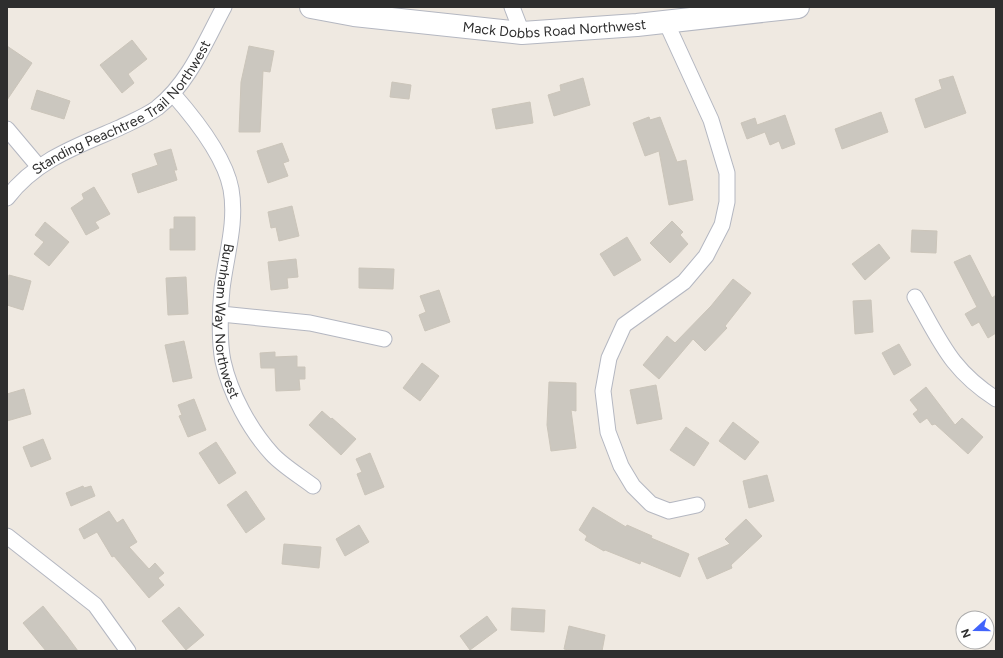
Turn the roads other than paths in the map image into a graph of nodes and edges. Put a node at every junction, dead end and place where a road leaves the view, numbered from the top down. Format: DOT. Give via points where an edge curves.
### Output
graph roads {
  1 [pos="224,7"];
  2 [pos="311,7"];
  3 [pos="512,7"];
  4 [pos="798,7"];
  5 [pos="666,22"];
  6 [pos="522,33"];
  7 [pos="173,94"];
  8 [pos="7,129"];
  9 [pos="38,167"];
  10 [pos="7,198"];
  11 [pos="914,297"];
  12 [pos="221,314"];
  13 [pos="384,339"];
  14 [pos="996,399"];
  15 [pos="313,486"];
  16 [pos="697,505"];
  17 [pos="7,536"];
  18 [pos="128,651"];
  1 -- 7 [label="street, Standing Peachtree Trail Northwest" via="191,68"];
  2 -- 6 [label="street, Mack Dobbs Road Northwest" via="354,16"];
  3 -- 6 [label="street"];
  4 -- 5 [label="street, Mack Dobbs Road Northwest"];
  5 -- 6 [label="street, Mack Dobbs Road Northwest"];
  5 -- 16 [label="street" via="711,120 726,173 727,202 722,225 706,256 684,282 624,325 609,358 603,391 608,432 621,466 633,486 652,504 669,511"];
  7 -- 9 [label="street, Standing Peachtree Trail Northwest" via="155,109 61,153"];
  7 -- 12 [label="street, Burnham Way Northwest" via="213,148 231,189 233,224 222,288"];
  8 -- 9 [label="street"];
  9 -- 10 [label="street, Standing Peachtree Trail Northwest" via="15,187"];
  11 -- 14 [label="street" via="940,344 958,368"];
  12 -- 13 [label="street" via="310,323"];
  12 -- 15 [label="street, Burnham Way Northwest" via="223,361 242,414 273,455"];
  17 -- 18 [label="street" via="94,605"];
}
